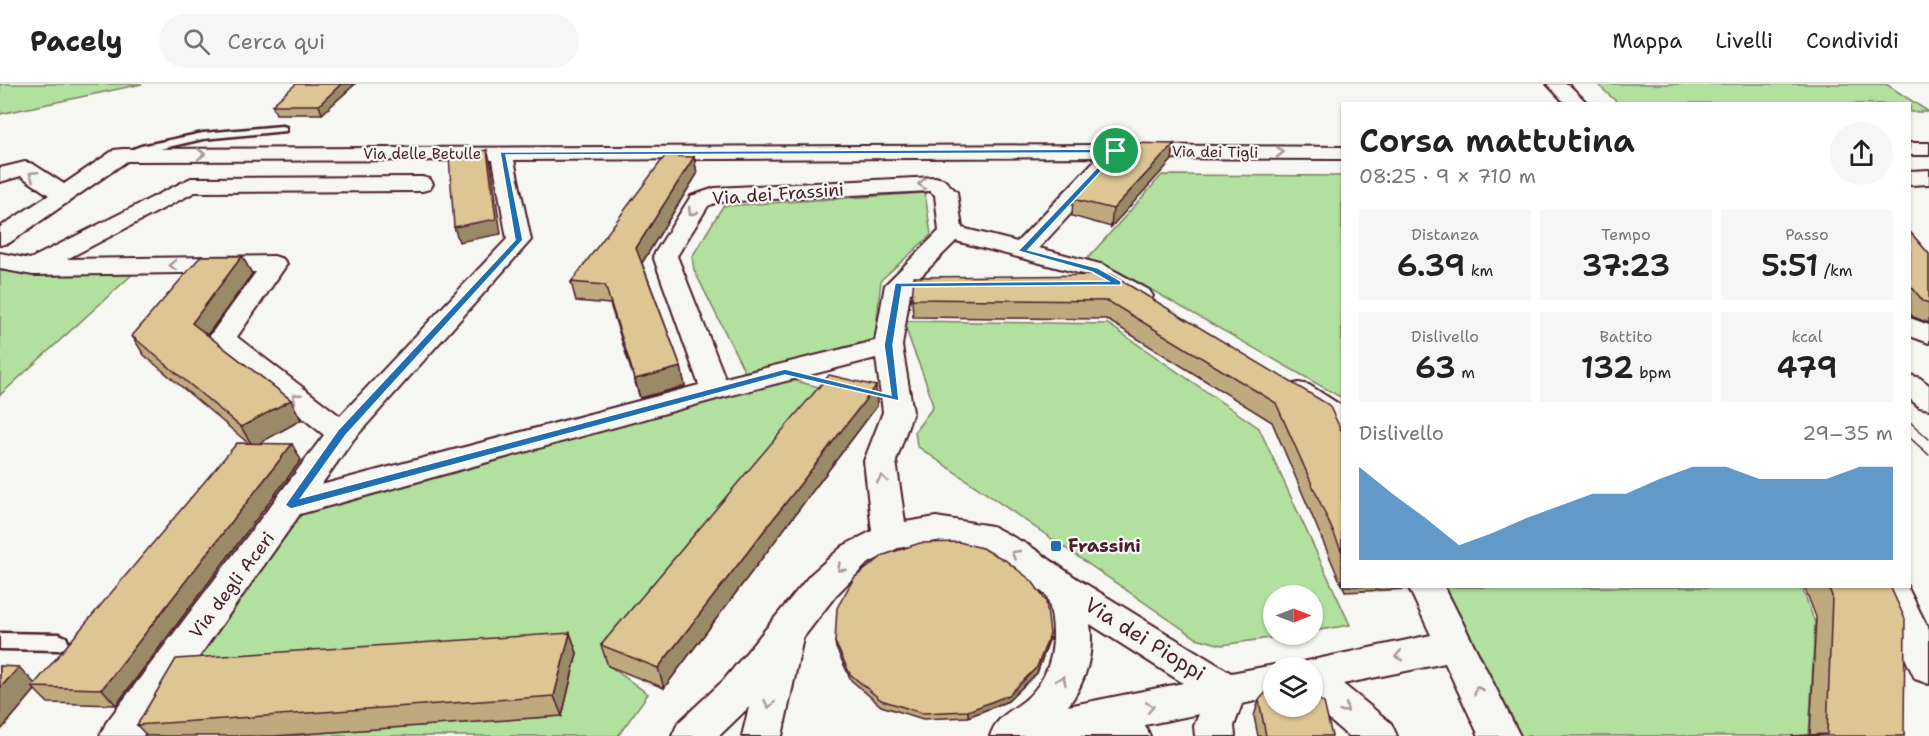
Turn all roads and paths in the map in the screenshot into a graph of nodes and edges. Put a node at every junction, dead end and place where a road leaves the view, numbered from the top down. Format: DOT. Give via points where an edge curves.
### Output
graph roads {
  1 [pos="1557,84"];
  2 [pos="1576,102"];
  3 [pos="282,129"];
  4 [pos="1911,149"];
  5 [pos="1929,149"];
  6 [pos="1116,151"];
  7 [pos="502,153"];
  8 [pos="1341,153"];
  9 [pos="122,155"];
  10 [pos="0,175"];
  11 [pos="1929,177"];
  12 [pos="1911,178"];
  13 [pos="422,184"];
  14 [pos="63,194"];
  15 [pos="951,232"];
  16 [pos="0,238"];
  17 [pos="1022,251"];
  18 [pos="0,261"];
  19 [pos="33,267"];
  20 [pos="1118,283"];
  21 [pos="1049,284"];
  22 [pos="898,285"];
  23 [pos="944,285"];
  24 [pos="1159,308"];
  25 [pos="1911,326"];
  26 [pos="1929,335"];
  27 [pos="888,345"];
  28 [pos="1911,370"];
  29 [pos="785,372"];
  30 [pos="1281,382"];
  31 [pos="1911,385"];
  32 [pos="1929,385"];
  33 [pos="715,390"];
  34 [pos="896,399"];
  35 [pos="1929,400"];
  36 [pos="1341,418"];
  37 [pos="342,433"];
  38 [pos="322,461"];
  39 [pos="362,486"];
  40 [pos="291,505"];
  41 [pos="890,537"];
  42 [pos="1063,588"];
  43 [pos="1427,588"];
  44 [pos="1890,588"];
  45 [pos="787,631"];
  46 [pos="0,641"];
  47 [pos="58,642"];
  48 [pos="1456,645"];
  49 [pos="1929,668"];
  50 [pos="1323,672"];
  51 [pos="1263,683"];
  52 [pos="1323,690"];
  53 [pos="1227,691"];
  54 [pos="1094,718"];
  55 [pos="120,736"];
  56 [pos="692,736"];
  57 [pos="762,736"];
  58 [pos="1009,736"];
  59 [pos="1130,736"];
  60 [pos="1215,736"];
  61 [pos="1377,736"];
  62 [pos="1500,736"];
  1 -- 2 [label="street"];
  3 -- 9 [label="lane" via="198,135"];
  4 -- 5 [label="street"];
  6 -- 7 [label="street, Via delle Betulle"];
  6 -- 8 [label="street, Via dei Tigli, one-way"];
  6 -- 17 [label="street"];
  9 -- 7 [label="street, Via delle Betulle, one-way"];
  7 -- 37 [label="street, Via degli Aceri" via="519,240"];
  9 -- 14 [label="street"];
  14 -- 10 [label="street, one-way" via="25,169"];
  11 -- 12 [label="street"];
  13 -- 19 [label="street, Via delle Betulle" via="191,186"];
  14 -- 16 [label="street"];
  15 -- 17 [label="street"];
  15 -- 22 [label="street"];
  15 -- 33 [label="street, Via dei Frassini, one-way" via="946,192 935,184 715,195 699,201 665,256"];
  17 -- 20 [label="street" via="1095,270"];
  18 -- 19 [label="street"];
  37 -- 19 [label="street, one-way" via="223,337 274,264"];
  20 -- 21 [label="street"];
  20 -- 24 [label="street"];
  22 -- 23 [label="street"];
  22 -- 27 [label="street"];
  25 -- 26 [label="street"];
  27 -- 29 [label="street"];
  27 -- 34 [label="street"];
  28 -- 32 [label="street"];
  29 -- 33 [label="street"];
  29 -- 34 [label="street"];
  30 -- 36 [label="street"];
  31 -- 35 [label="street"];
  33 -- 39 [label="street"];
  41 -- 34 [label="street, one-way" via="880,461 898,412"];
  37 -- 38 [label="street, Via degli Aceri"];
  38 -- 39 [label="street"];
  38 -- 40 [label="street, Via degli Aceri"];
  39 -- 40 [label="street"];
  40 -- 55 [label="street, Via degli Aceri"];
  42 -- 41 [label="street, Via dei Pioppi, one-way" via="1018,555 980,535 936,529"];
  41 -- 45 [label="street, one-way" via="855,555 823,585"];
  42 -- 53 [label="street, Via dei Pioppi"];
  58 -- 42 [label="street, Via dei Pioppi, one-way" via="1046,706 1063,682 1075,642"];
  43 -- 48 [label="street"];
  44 -- 49 [label="street"];
  45 -- 56 [label="street" via="737,693"];
  45 -- 57 [label="street, one-way"];
  46 -- 47 [label="lane"];
  48 -- 50 [label="street, one-way"];
  62 -- 48 [label="street, one-way"];
  51 -- 53 [label="street"];
  52 -- 61 [label="street, one-way"];
  54 -- 53 [label="street, one-way"];
  53 -- 60 [label="street" via="1214,726"];
  54 -- 58 [label="street"];
  54 -- 59 [label="street"];
}
